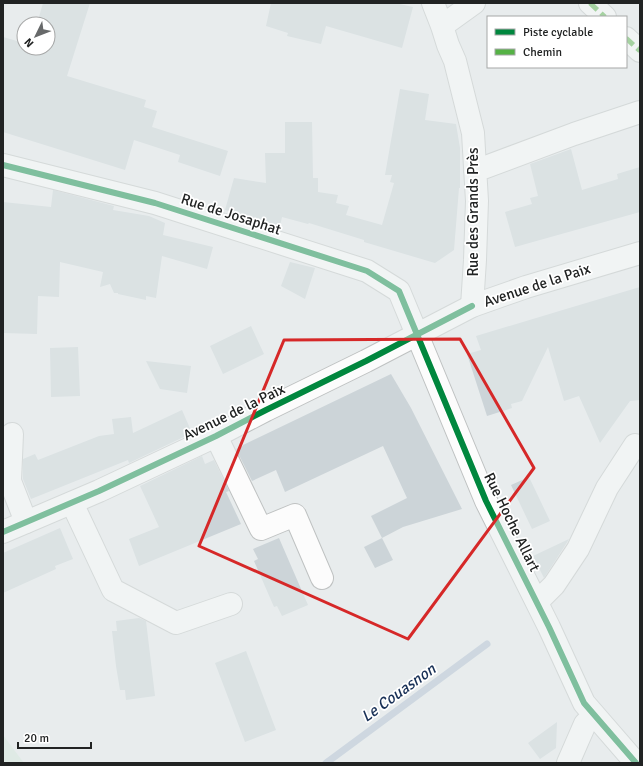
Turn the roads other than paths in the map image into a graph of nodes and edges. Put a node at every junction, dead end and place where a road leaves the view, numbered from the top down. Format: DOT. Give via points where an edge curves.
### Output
graph roads {
  1 [pos="433,3"];
  2 [pos="474,3"];
  3 [pos="590,3"];
  4 [pos="604,16"];
  5 [pos="442,26"];
  6 [pos="627,39"];
  7 [pos="640,51"];
  8 [pos="640,112"];
  9 [pos="3,166"];
  10 [pos="475,171"];
  11 [pos="640,253"];
  12 [pos="472,306"];
  13 [pos="417,334"];
  14 [pos="12,434"];
  15 [pos="216,436"];
  16 [pos="635,445"];
  17 [pos="72,502"];
  18 [pos="26,522"];
  19 [pos="3,532"];
  20 [pos="322,578"];
  21 [pos="537,602"];
  22 [pos="232,604"];
  23 [pos="594,715"];
  24 [pos="568,763"];
  25 [pos="636,763"];
  1 -- 5 [label="street, Rue des Grands Près"];
  2 -- 5 [label="street"];
  3 -- 4 [label="street"];
  5 -- 10 [label="street, Rue des Grands Près" via="455,61 473,134"];
  6 -- 7 [label="street"];
  8 -- 10 [label="street"];
  9 -- 13 [label="street, Rue de Josaphat" via="155,203 367,270 399,290"];
  10 -- 12 [label="street, Rue des Grands Près" via="476,253"];
  11 -- 12 [label="street, Avenue de la Paix"];
  12 -- 13 [label="street, Avenue de la Paix"];
  13 -- 15 [label="street, Avenue de la Paix"];
  13 -- 21 [label="street, Rue Hoche Allart" via="486,501"];
  14 -- 18 [label="street" via="10,481"];
  15 -- 17 [label="street, Avenue de la Paix"];
  15 -- 20 [label="street" via="260,528 294,515"];
  16 -- 21 [label="street" via="607,488 578,549 554,585"];
  17 -- 18 [label="street, Avenue de la Paix"];
  17 -- 22 [label="street" via="113,590 176,623"];
  18 -- 19 [label="street, Avenue de la Paix"];
  21 -- 23 [label="street, Rue Hoche Allart" via="584,703"];
  23 -- 24 [label="street" via="585,724"];
  23 -- 25 [label="street, Rue Hoche Allart"];
}
